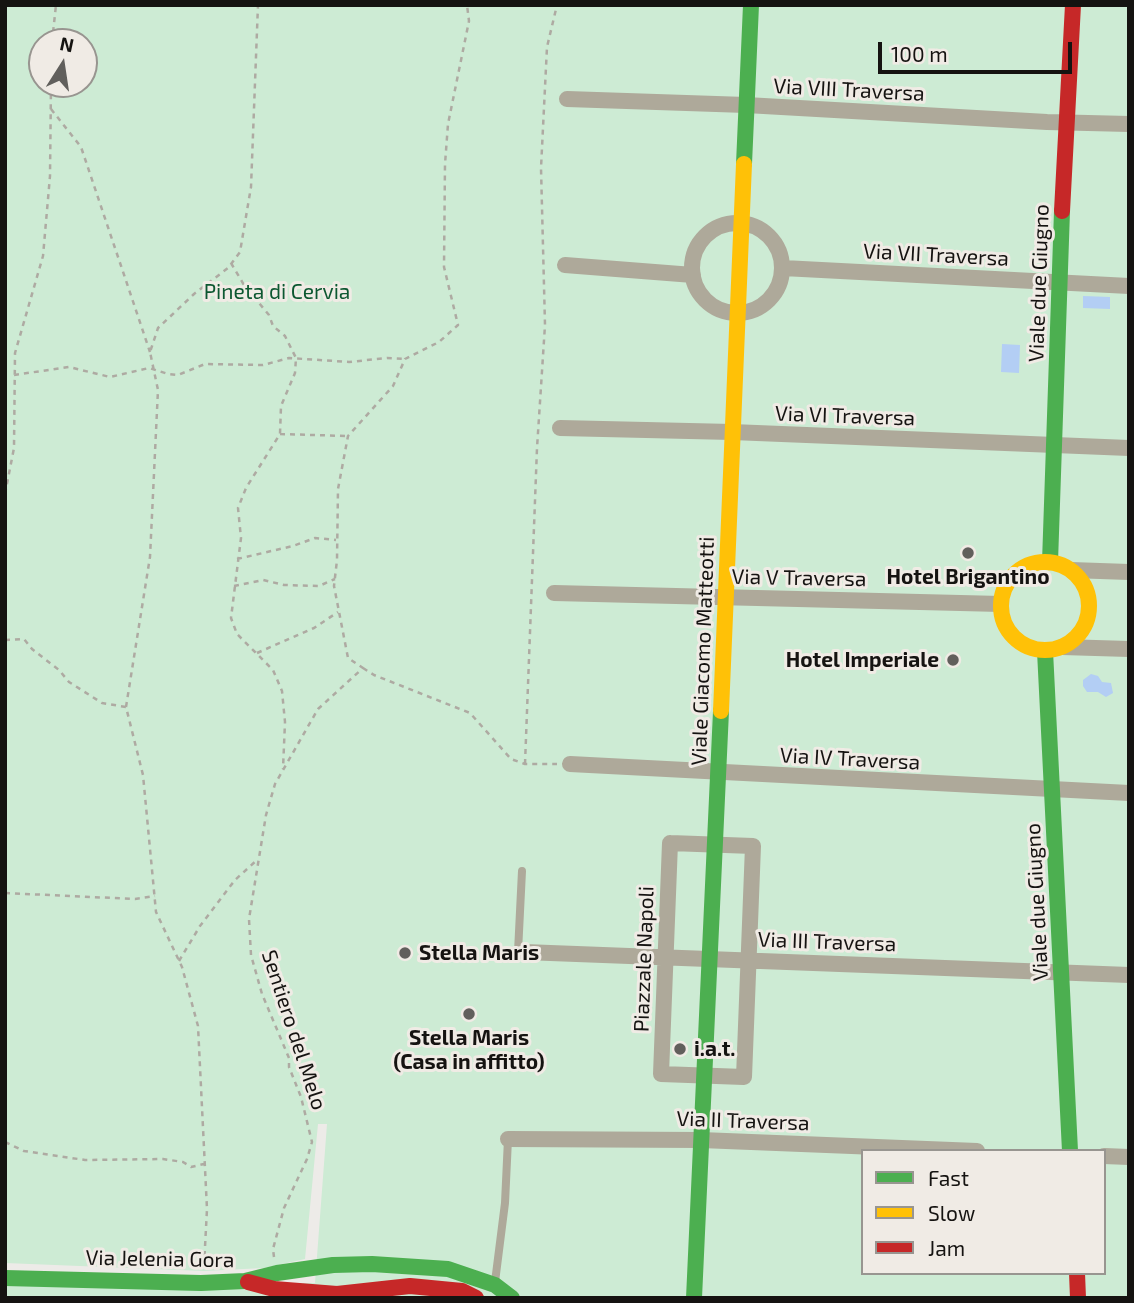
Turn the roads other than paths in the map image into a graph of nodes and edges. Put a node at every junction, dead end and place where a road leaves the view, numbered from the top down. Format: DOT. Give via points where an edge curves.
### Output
graph roads {
  1 [pos="751,5"];
  2 [pos="1073,5"];
  3 [pos="567,99"];
  4 [pos="747,105"];
  5 [pos="1067,122"];
  6 [pos="1129,124"];
  7 [pos="740,223"];
  8 [pos="565,265"];
  9 [pos="783,268"];
  10 [pos="693,275"];
  11 [pos="1059,282"];
  12 [pos="1129,286"];
  13 [pos="737,313"];
  14 [pos="560,428"];
  15 [pos="732,432"];
  16 [pos="1055,445"];
  17 [pos="1129,449"];
  18 [pos="1050,562"];
  19 [pos="1071,570"];
  20 [pos="1129,572"];
  21 [pos="554,593"];
  22 [pos="726,598"];
  23 [pos="1001,604"];
  24 [pos="1054,649"];
  25 [pos="1129,649"];
  26 [pos="570,764"];
  27 [pos="719,773"];
  28 [pos="1052,789"];
  29 [pos="1129,793"];
  30 [pos="715,845"];
  31 [pos="522,872"];
  32 [pos="524,952"];
  33 [pos="665,958"];
  34 [pos="711,959"];
  35 [pos="748,960"];
  36 [pos="1062,972"];
  37 [pos="1129,975"];
  38 [pos="705,1075"];
  39 [pos="508,1139"];
  40 [pos="701,1140"];
  41 [pos="927,1149"];
  42 [pos="1070,1149"];
  43 [pos="1106,1156"];
  44 [pos="1129,1157"];
  45 [pos="5,1270"];
  46 [pos="1077,1275"];
  47 [pos="5,1278"];
  48 [pos="75,1279"];
  49 [pos="245,1281"];
  50 [pos="495,1285"];
  51 [pos="476,1298"];
  52 [pos="512,1298"];
  53 [pos="694,1298"];
  54 [pos="1078,1298"];
  1 -- 4 [label="street, Viale Giacomo Matteotti"];
  2 -- 5 [label="street, Viale due Giugno"];
  3 -- 4 [label="street, Via VIII Traversa"];
  4 -- 5 [label="street, Via VIII Traversa"];
  4 -- 7 [label="street, Viale Giacomo Matteotti"];
  5 -- 6 [label="street, Via VIII Traversa"];
  5 -- 11 [label="street, Viale due Giugno"];
  7 -- 9 [label="street" via="754,226 775,243"];
  7 -- 10 [label="street" via="714,229 704,237 692,262"];
  7 -- 13 [label="street, Viale Giacomo Matteotti"];
  8 -- 10 [label="street"];
  9 -- 11 [label="street, Via VII Traversa"];
  9 -- 13 [label="street" via="772,296 757,309"];
  10 -- 13 [label="street" via="708,302"];
  11 -- 12 [label="street, Via VII Traversa"];
  11 -- 16 [label="street, Viale due Giugno"];
  13 -- 15 [label="street, Viale Giacomo Matteotti"];
  14 -- 15 [label="street, Via VI Traversa"];
  15 -- 16 [label="street, Via VI Traversa"];
  15 -- 22 [label="street, Viale Giacomo Matteotti"];
  16 -- 17 [label="street, Via VI Traversa"];
  16 -- 18 [label="street, Viale due Giugno"];
  18 -- 19 [label="street"];
  18 -- 23 [label="street" via="1022,568 1011,577"];
  19 -- 20 [label="street"];
  19 -- 24 [label="street" via="1085,586 1090,606 1079,635"];
  21 -- 22 [label="street, Via V Traversa"];
  22 -- 23 [label="street, Via V Traversa"];
  22 -- 27 [label="street, Viale Giacomo Matteotti"];
  23 -- 24 [label="street" via="1004,624 1017,640 1035,649"];
  24 -- 25 [label="street"];
  24 -- 28 [label="street, Viale due Giugno"];
  26 -- 27 [label="street, Via IV Traversa"];
  27 -- 28 [label="street, Via IV Traversa"];
  27 -- 30 [label="street, Viale Giacomo Matteotti"];
  28 -- 29 [label="street, Via IV Traversa"];
  28 -- 36 [label="street, Viale due Giugno"];
  30 -- 33 [label="street, Piazzale Napoli" via="670,843"];
  30 -- 34 [label="street, Viale Giacomo Matteotti"];
  30 -- 35 [label="street, Piazzale Napoli" via="753,846"];
  31 -- 32 [label="lane" via="518,952"];
  32 -- 33 [label="street, Via III Traversa"];
  33 -- 34 [label="street, Via III Traversa"];
  33 -- 38 [label="street, Piazzale Napoli" via="661,1074"];
  34 -- 35 [label="street, Via III Traversa"];
  34 -- 38 [label="street, Viale Giacomo Matteotti"];
  35 -- 36 [label="street, Via III Traversa"];
  35 -- 38 [label="street, Piazzale Napoli" via="744,1077"];
  36 -- 37 [label="street, Via III Traversa"];
  36 -- 42 [label="street, Viale due Giugno"];
  38 -- 40 [label="street, Viale Giacomo Matteotti"];
  39 -- 40 [label="street, Via II Traversa"];
  39 -- 50 [label="lane"];
  40 -- 41 [label="street, Via II Traversa"];
  40 -- 53 [label="street, Viale Giacomo Matteotti"];
  43 -- 44 [label="street"];
  45 -- 48 [label="street, Via Jelenia Gora"];
  46 -- 54 [label="street"];
  47 -- 48 [label="street, Via Jelenia Gora"];
  48 -- 49 [label="street, Via Jelenia Gora"];
  49 -- 50 [label="street, Via Jelenia Gora" via="334,1265 372,1264 448,1269"];
  49 -- 51 [label="street, Via Jelenia Gora" via="274,1289 337,1294 410,1286 463,1291"];
  50 -- 52 [label="street, Via Jelenia Gora"];
}
